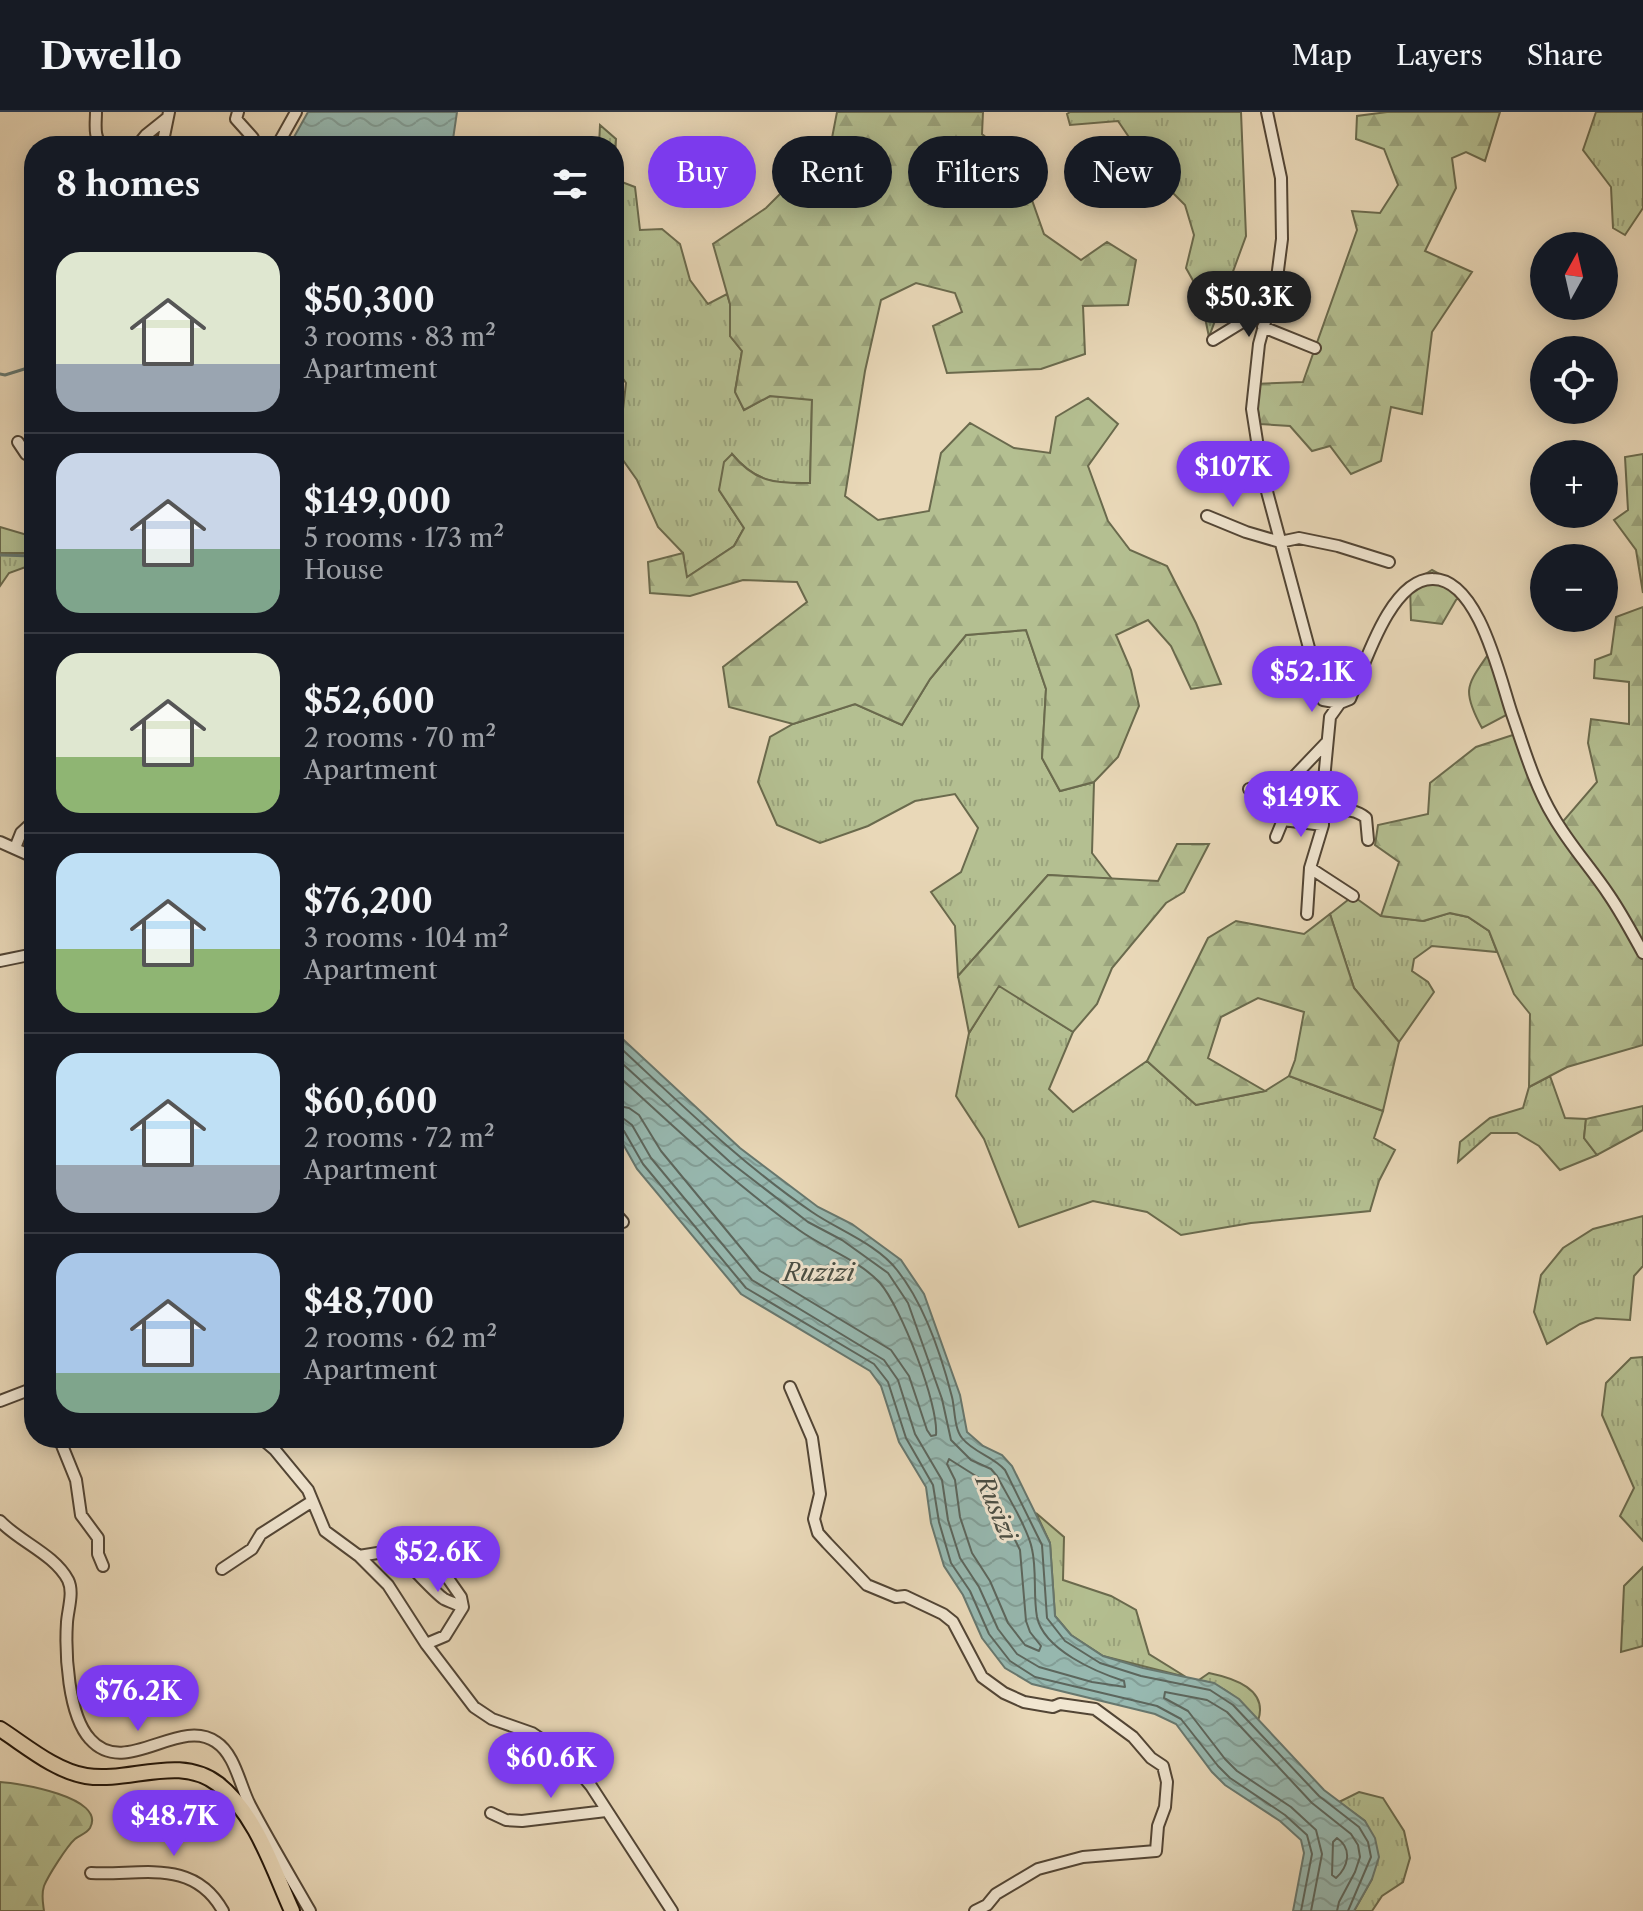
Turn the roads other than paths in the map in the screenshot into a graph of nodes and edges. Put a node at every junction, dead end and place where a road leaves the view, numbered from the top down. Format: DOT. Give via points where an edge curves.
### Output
graph roads {
  1 [pos="96,112"];
  2 [pos="238,112"];
  3 [pos="296,112"];
  4 [pos="1267,112"];
  5 [pos="168,116"];
  6 [pos="97,136"];
  7 [pos="145,136"];
  8 [pos="164,136"];
  9 [pos="251,136"];
  10 [pos="283,136"];
  11 [pos="1267,307"];
  12 [pos="1263,327"];
  13 [pos="1213,340"];
  14 [pos="1315,348"];
  15 [pos="18,442"];
  16 [pos="24,451"];
  17 [pos="1207,516"];
  18 [pos="1280,542"];
  19 [pos="1389,562"];
  20 [pos="1340,703"];
  21 [pos="1326,743"];
  22 [pos="1285,786"];
  23 [pos="1249,789"];
  24 [pos="1323,790"];
  25 [pos="1323,810"];
  26 [pos="1283,820"];
  27 [pos="1323,825"];
  28 [pos="24,830"];
  29 [pos="1276,837"];
  30 [pos="1368,840"];
  31 [pos="0,842"];
  32 [pos="15,848"];
  33 [pos="24,854"];
  34 [pos="1310,868"];
  35 [pos="1353,896"];
  36 [pos="1307,914"];
  37 [pos="1643,953"];
  38 [pos="24,956"];
  39 [pos="0,961"];
  40 [pos="790,1387"];
  41 [pos="24,1392"];
  42 [pos="0,1401"];
  43 [pos="63,1448"];
  44 [pos="273,1448"];
  45 [pos="311,1502"];
  46 [pos="0,1521"];
  47 [pos="429,1541"];
  48 [pos="359,1556"];
  49 [pos="103,1566"];
  50 [pos="222,1569"];
  51 [pos="463,1607"];
  52 [pos="426,1644"];
  53 [pos="0,1729"];
  54 [pos="606,1811"];
  55 [pos="491,1813"];
  56 [pos="91,1873"];
  57 [pos="223,1911"];
  58 [pos="292,1911"];
  59 [pos="310,1911"];
  60 [pos="672,1911"];
  61 [pos="975,1911"];
  1 -- 6 [label="street"];
  2 -- 9 [label="street" via="236,119"];
  3 -- 10 [label="street"];
  4 -- 11 [label="street" via="1282,205 1279,267"];
  5 -- 7 [label="street"];
  5 -- 8 [label="street"];
  11 -- 12 [label="street"];
  11 -- 13 [label="street"];
  12 -- 14 [label="street"];
  12 -- 18 [label="street" via="1252,409"];
  15 -- 16 [label="street"];
  17 -- 18 [label="street"];
  18 -- 19 [label="street" via="1299,538"];
  18 -- 20 [label="street" via="1323,700"];
  20 -- 21 [label="street" via="1330,717"];
  20 -- 37 [label="street" via="1350,699 1399,597 1427,579 1447,582 1473,609 1488,639 1551,813"];
  21 -- 22 [label="street"];
  21 -- 24 [label="street"];
  22 -- 23 [label="street"];
  22 -- 24 [label="street"];
  22 -- 26 [label="street"];
  24 -- 25 [label="street"];
  25 -- 27 [label="street"];
  25 -- 30 [label="street" via="1361,814"];
  26 -- 27 [label="street"];
  26 -- 29 [label="street"];
  27 -- 34 [label="street"];
  28 -- 32 [label="street"];
  31 -- 32 [label="street"];
  32 -- 33 [label="street"];
  34 -- 35 [label="street"];
  34 -- 36 [label="street"];
  38 -- 39 [label="street"];
  40 -- 61 [label="street" via="812,1438 820,1494 814,1519 818,1533 867,1585 943,1614 953,1622 982,1677 1004,1693 1024,1702 1095,1709 1163,1766 1165,1807 1156,1851 1062,1861 1038,1869"];
  41 -- 42 [label="street"];
  43 -- 49 [label="street" via="76,1480 81,1515 98,1538"];
  44 -- 45 [label="street" via="308,1490"];
  45 -- 48 [label="street" via="325,1531"];
  45 -- 50 [label="street" via="261,1534 252,1549"];
  46 -- 59 [label="street" via="58,1565 70,1583 68,1674 89,1739 113,1752 181,1737 215,1740"];
  47 -- 51 [label="street" via="444,1561"];
  48 -- 51 [label="street" via="390,1551 403,1556 442,1598"];
  48 -- 52 [label="street" via="388,1585"];
  51 -- 52 [label="street" via="445,1636"];
  52 -- 54 [label="street" via="474,1707 547,1740 591,1786"];
  53 -- 58 [label="highway" via="85,1776 176,1770 206,1776 243,1812"];
  54 -- 55 [label="street" via="522,1821"];
  54 -- 60 [label="street"];
  56 -- 57 [label="street" via="153,1870 192,1879"];
}
